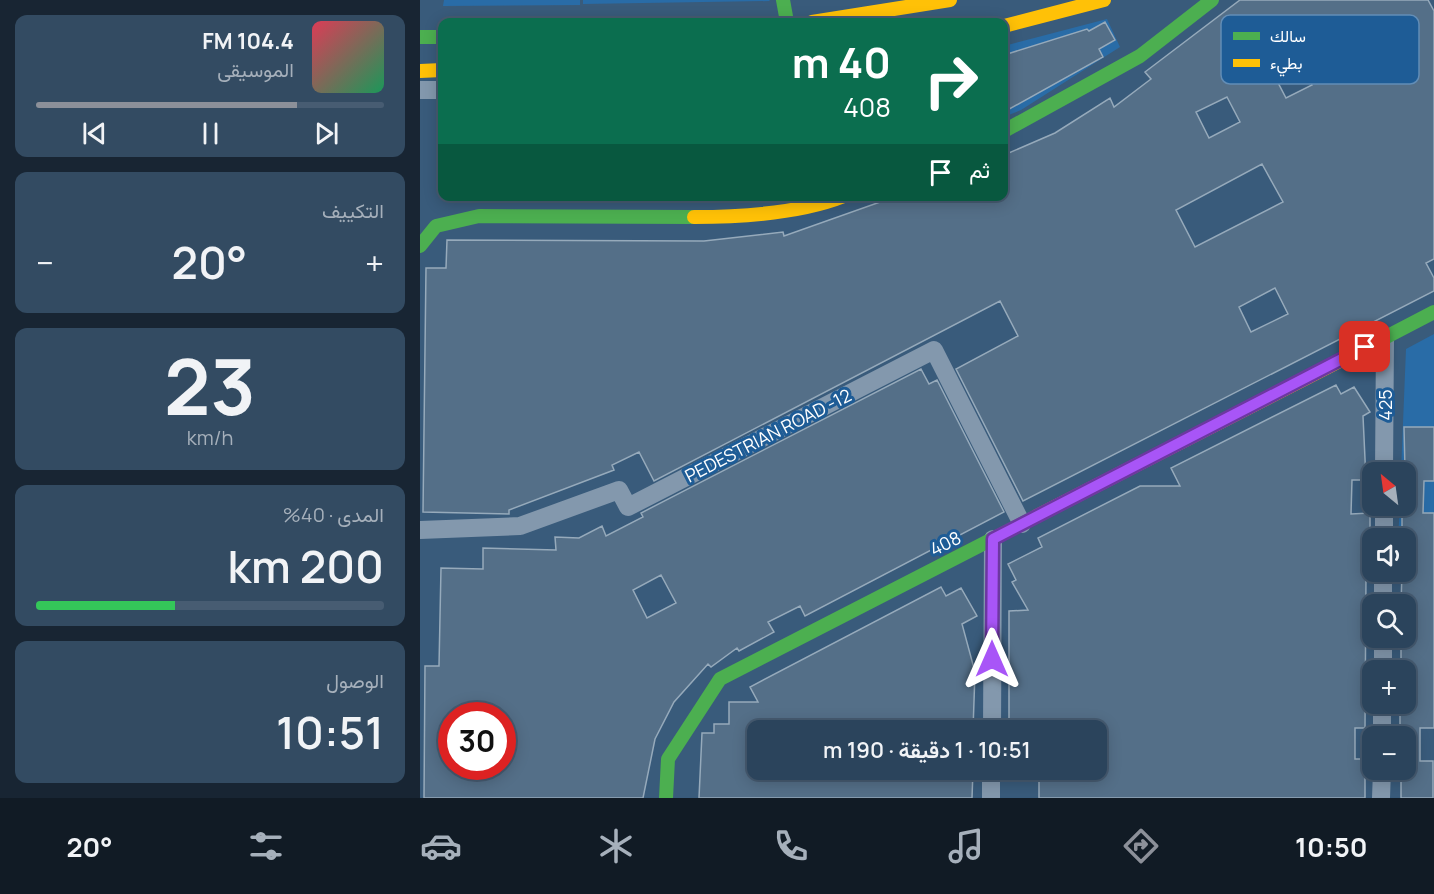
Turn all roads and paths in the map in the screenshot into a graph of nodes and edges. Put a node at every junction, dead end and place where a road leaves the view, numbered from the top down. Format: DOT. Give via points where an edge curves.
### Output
graph roads {
  1 [pos="783,0"];
  2 [pos="950,0"];
  3 [pos="1104,0"];
  4 [pos="1212,0"];
  5 [pos="786,18"];
  6 [pos="816,18"];
  7 [pos="1008,25"];
  8 [pos="420,37"];
  9 [pos="438,37"];
  10 [pos="438,70"];
  11 [pos="420,71"];
  12 [pos="420,90"];
  13 [pos="438,90"];
  14 [pos="1008,129"];
  15 [pos="831,201"];
  16 [pos="420,246"];
  17 [pos="1434,312"];
  18 [pos="1385,337"];
  19 [pos="1384,462"];
  20 [pos="1022,524"];
  21 [pos="420,530"];
  22 [pos="993,539"];
  23 [pos="992,720"];
  24 [pos="992,780"];
  25 [pos="1382,780"];
  26 [pos="666,798"];
  27 [pos="991,798"];
  28 [pos="1382,798"];
  1 -- 5 [label="main road"];
  2 -- 6 [label="main road"];
  3 -- 7 [label="main road"];
  4 -- 14 [label="main road" via="1140,57"];
  8 -- 9 [label="main road"];
  10 -- 11 [label="main road"];
  12 -- 13 [label="street"];
  15 -- 16 [label="main road" via="729,217 479,216 436,226"];
  17 -- 18 [label="main road, 408"];
  18 -- 19 [label="street, 425"];
  18 -- 20 [label="main road, 408"];
  20 -- 21 [label="street, PEDESTRIAN ROAD -12" via="934,350 628,507 619,490 520,526"];
  20 -- 22 [label="main road, 408"];
  22 -- 23 [label="street"];
  22 -- 26 [label="main road, 408" via="720,679 668,759"];
  24 -- 27 [label="street"];
  25 -- 28 [label="street"];
}
